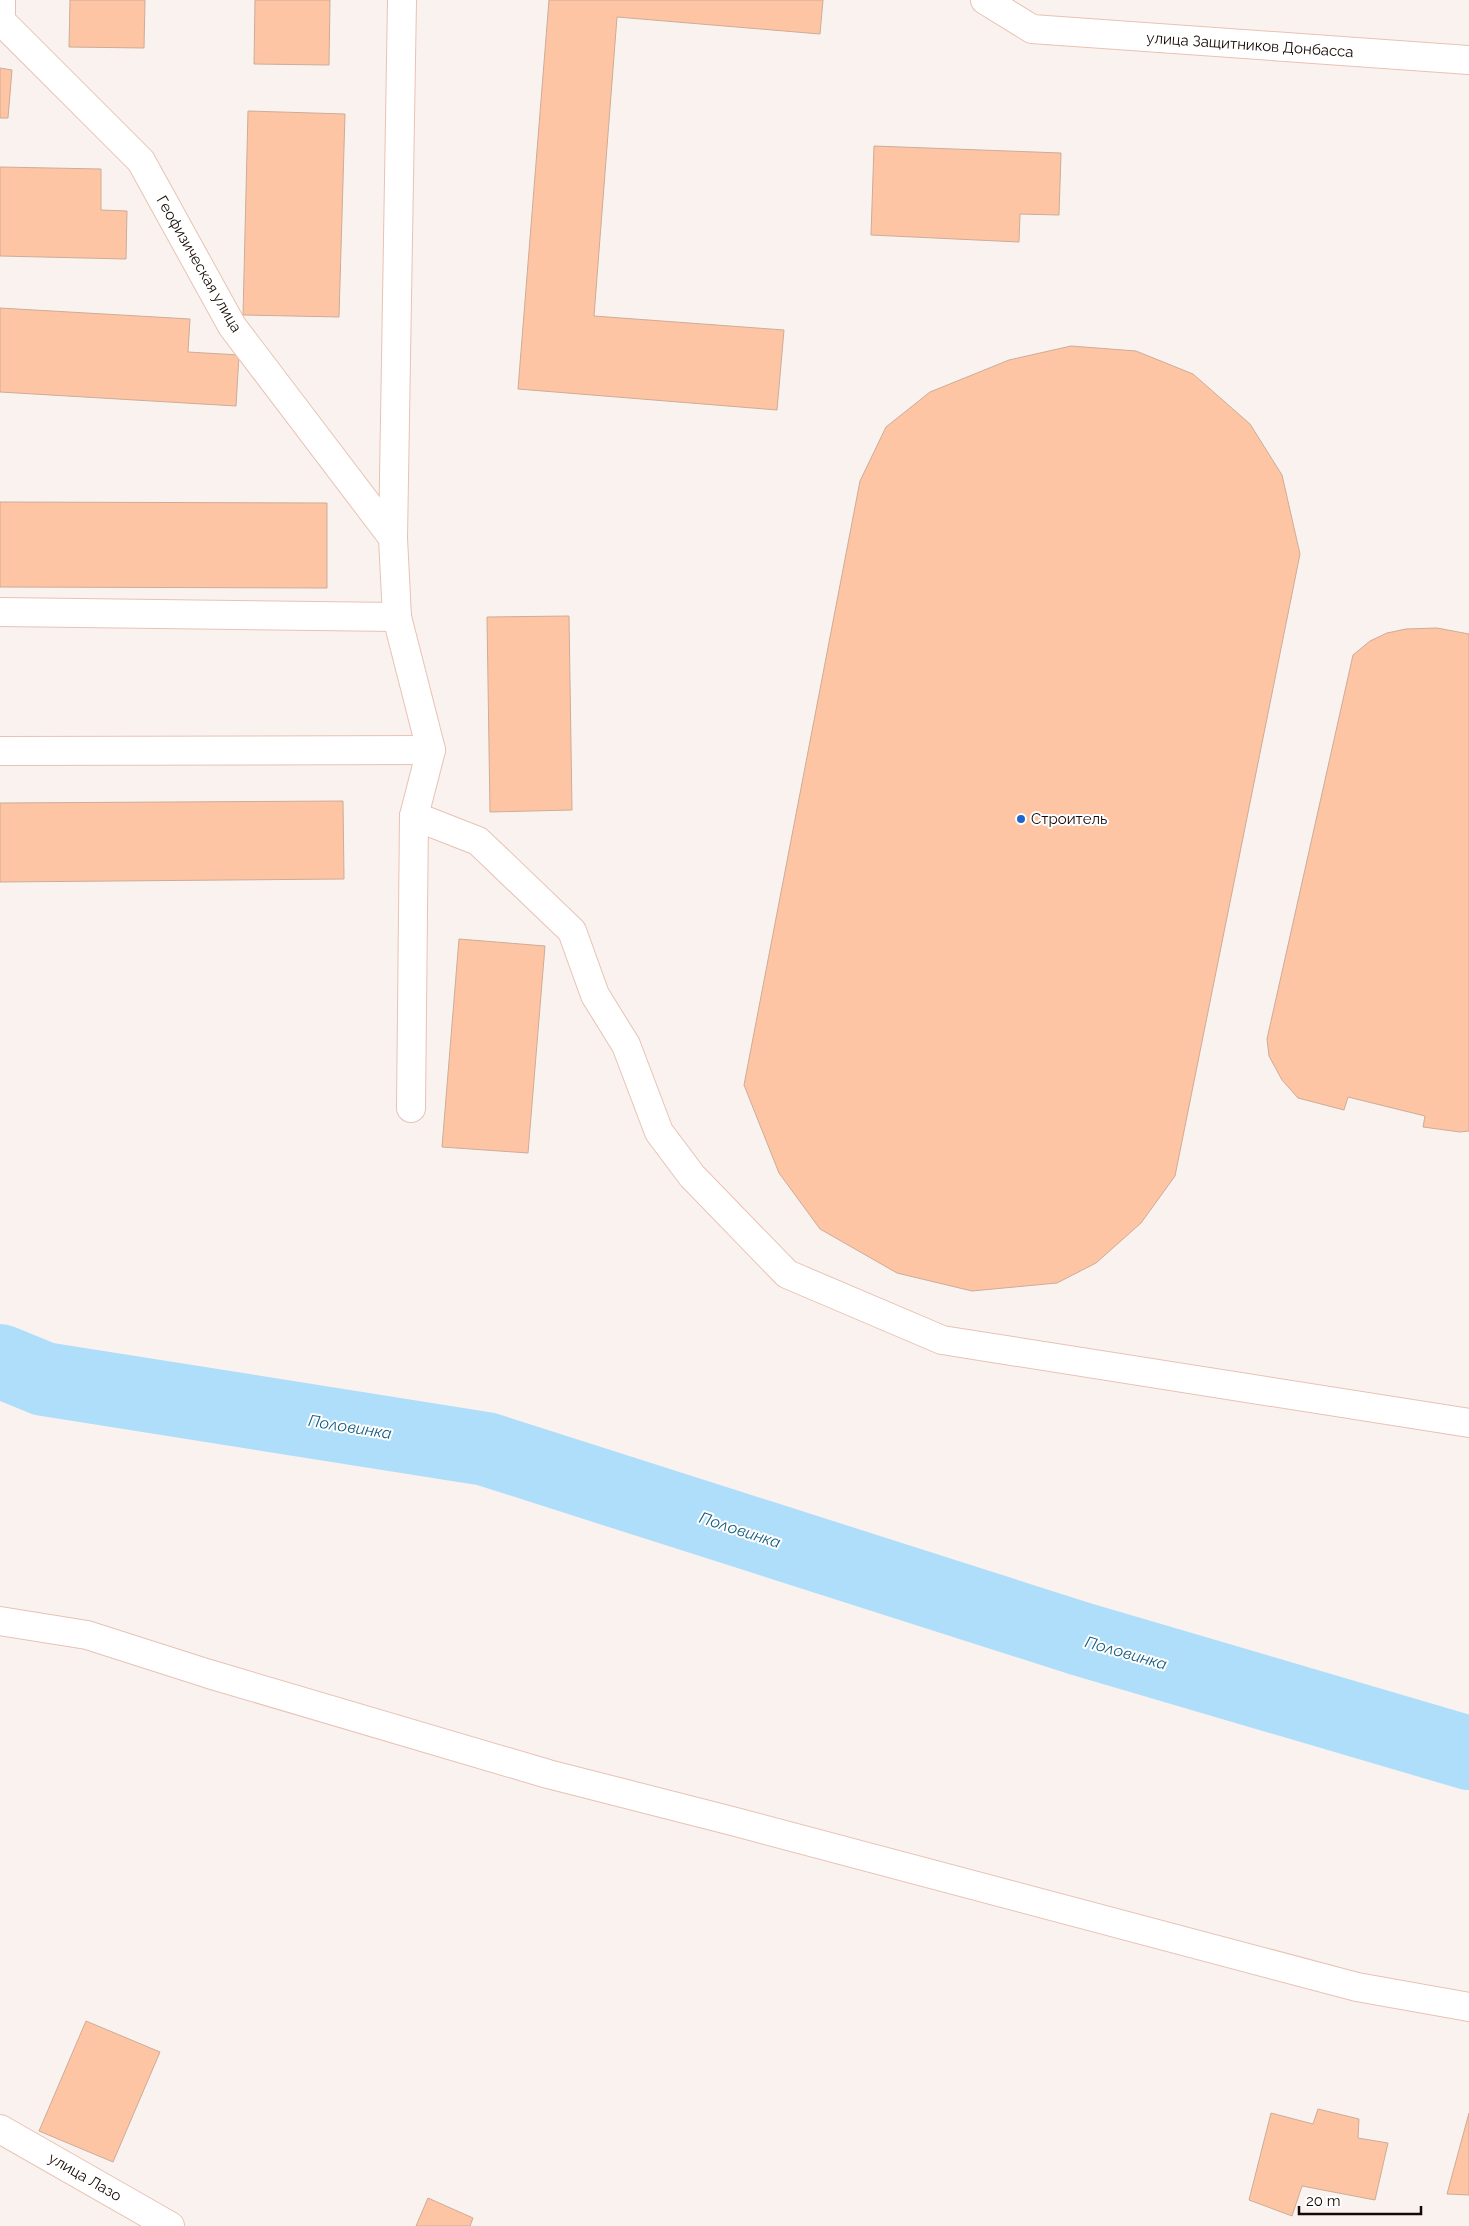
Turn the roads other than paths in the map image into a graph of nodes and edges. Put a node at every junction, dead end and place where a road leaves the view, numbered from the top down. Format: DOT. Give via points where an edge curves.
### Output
graph roads {
  1 [pos="1,0"];
  2 [pos="402,0"];
  3 [pos="985,0"];
  4 [pos="1469,60"];
  5 [pos="393,538"];
  6 [pos="0,612"];
  7 [pos="397,617"];
  8 [pos="431,750"];
  9 [pos="0,751"];
  10 [pos="414,816"];
  11 [pos="410,1108"];
  12 [pos="1469,1423"];
  13 [pos="0,1621"];
  14 [pos="1469,2007"];
  15 [pos="0,2129"];
  16 [pos="170,2226"];
  1 -- 5 [label="street, Геофизическая улица" via="1,21 141,161 232,326"];
  2 -- 5 [label="street"];
  3 -- 4 [label="street, улица Защитников Донбасса" via="1032,29"];
  5 -- 7 [label="street"];
  6 -- 7 [label="street"];
  7 -- 8 [label="street"];
  8 -- 9 [label="street"];
  8 -- 10 [label="street"];
  10 -- 11 [label="street"];
  10 -- 12 [label="street" via="478,841 572,931 595,995 626,1045 658,1132 692,1176 787,1274 942,1340"];
  13 -- 14 [label="street" via="87,1635 548,1774 1357,1987"];
  15 -- 16 [label="street, улица Лазо"];
}
